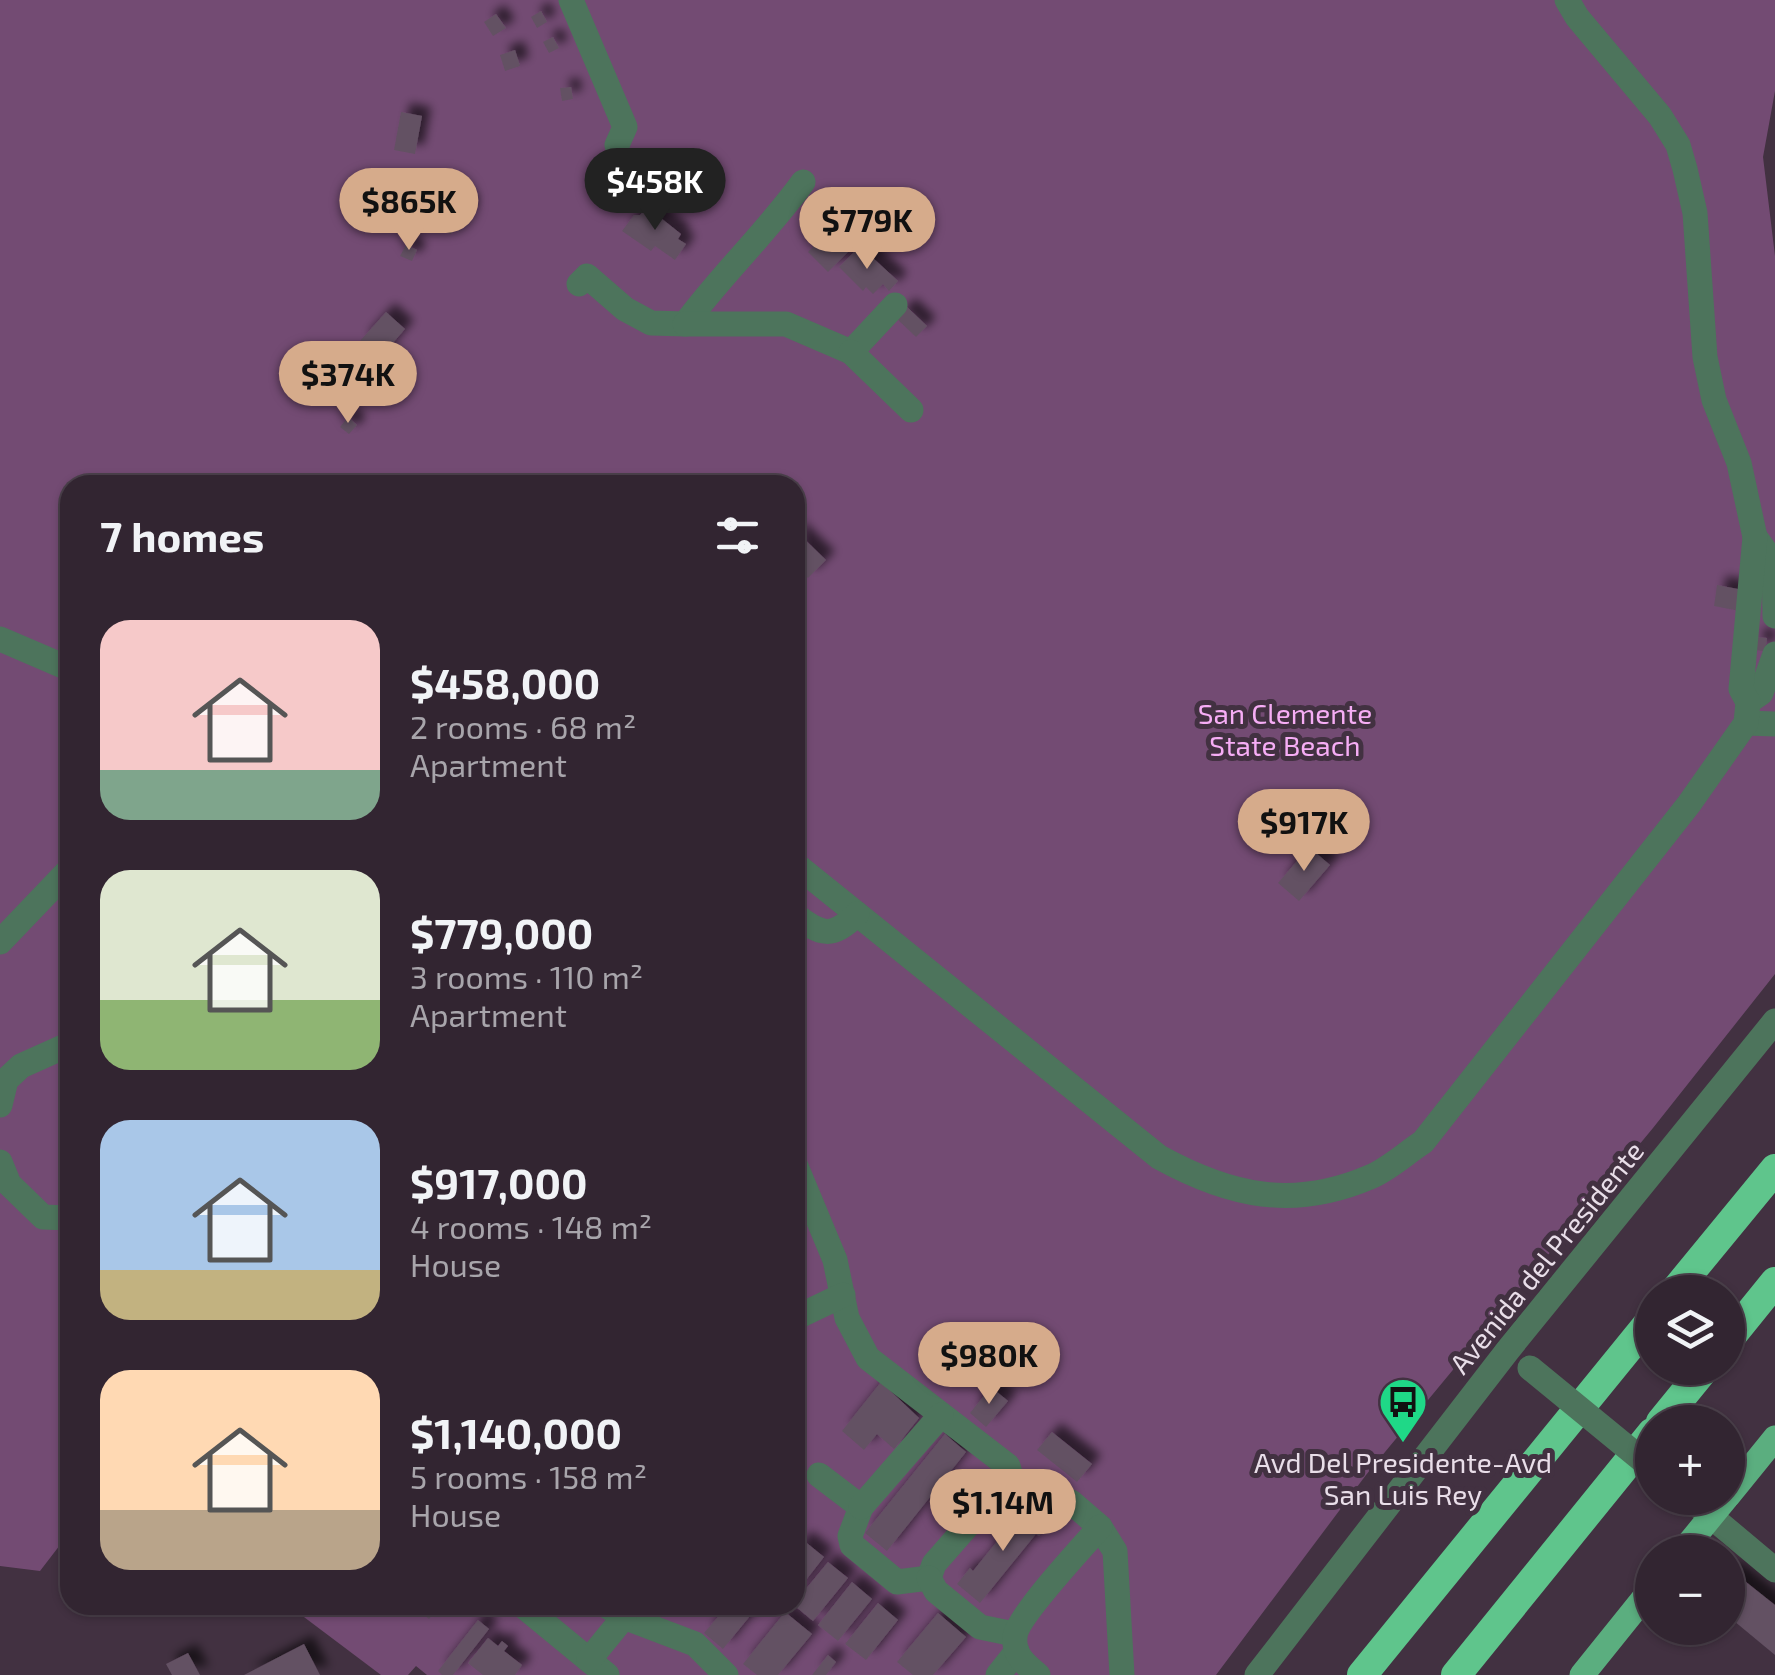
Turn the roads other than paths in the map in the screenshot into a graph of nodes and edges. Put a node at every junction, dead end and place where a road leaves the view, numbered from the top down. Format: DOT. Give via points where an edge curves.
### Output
graph roads {
  1 [pos="571,0"];
  2 [pos="1567,0"];
  3 [pos="617,145"];
  4 [pos="803,182"];
  5 [pos="580,284"];
  6 [pos="894,305"];
  7 [pos="686,324"];
  8 [pos="852,352"];
  9 [pos="911,410"];
  10 [pos="1755,537"];
  11 [pos="1775,563"];
  12 [pos="1775,616"];
  13 [pos="0,639"];
  14 [pos="1775,654"];
  15 [pos="60,665"];
  16 [pos="1747,712"];
  17 [pos="1775,724"];
  18 [pos="805,872"];
  19 [pos="60,880"];
  20 [pos="857,914"];
  21 [pos="805,923"];
  22 [pos="0,942"];
  23 [pos="1775,1022"];
  24 [pos="60,1048"];
  25 [pos="0,1105"];
  26 [pos="0,1162"];
  27 [pos="1775,1169"];
  28 [pos="805,1188"];
  29 [pos="60,1218"];
  30 [pos="1688,1275"];
  31 [pos="1775,1282"];
  32 [pos="843,1295"];
  33 [pos="805,1313"];
  34 [pos="1745,1319"];
  35 [pos="1635,1340"];
  36 [pos="1508,1350"];
  37 [pos="1692,1385"];
  38 [pos="1675,1405"];
  39 [pos="941,1414"];
  40 [pos="1775,1438"];
  41 [pos="1635,1454"];
  42 [pos="1635,1454"];
  43 [pos="819,1475"];
  44 [pos="1745,1475"];
  45 [pos="1070,1502"];
  46 [pos="861,1508"];
  47 [pos="1712,1515"];
  48 [pos="1731,1515"];
  49 [pos="1100,1526"];
  50 [pos="1696,1535"];
  51 [pos="1775,1570"];
  52 [pos="928,1578"];
  53 [pos="1635,1609"];
  54 [pos="534,1615"];
  55 [pos="614,1615"];
  56 [pos="625,1615"];
  57 [pos="1015,1643"];
  58 [pos="598,1668"];
  59 [pos="726,1675"];
  60 [pos="998,1675"];
  61 [pos="1038,1675"];
  62 [pos="1122,1675"];
  63 [pos="1258,1675"];
  64 [pos="1362,1675"];
  65 [pos="1456,1675"];
  66 [pos="1582,1675"];
  1 -- 3 [label="street" via="624,127"];
  2 -- 10 [label="street" via="1678,145 1696,213 1705,357 1740,463"];
  4 -- 7 [label="street"];
  5 -- 7 [label="street" via="587,276 652,323"];
  6 -- 8 [label="street"];
  7 -- 8 [label="street" via="786,324"];
  8 -- 9 [label="street"];
  10 -- 11 [label="street"];
  10 -- 16 [label="street" via="1741,689"];
  11 -- 12 [label="street"];
  13 -- 15 [label="street"];
  14 -- 16 [label="street"];
  16 -- 17 [label="street"];
  16 -- 20 [label="street" via="1689,804 1423,1142 1373,1176 1318,1193 1228,1188 1159,1158"];
  18 -- 20 [label="street"];
  19 -- 22 [label="street"];
  20 -- 21 [label="street" via="832,932"];
  23 -- 36 [label="street, Avenida del Presidente"];
  24 -- 25 [label="street" via="6,1080"];
  26 -- 29 [label="street" via="9,1184 43,1217"];
  27 -- 30 [label="highway"];
  28 -- 32 [label="street"];
  31 -- 34 [label="highway"];
  32 -- 33 [label="street"];
  32 -- 39 [label="street" via="868,1358"];
  35 -- 64 [label="highway"];
  36 -- 41 [label="street, bridge"];
  36 -- 63 [label="street, Avenida del Presidente"];
  37 -- 38 [label="highway"];
  39 -- 46 [label="street"];
  39 -- 52 [label="street" via="1008,1466 1011,1476"];
  40 -- 44 [label="main road"];
  42 -- 65 [label="highway"];
  43 -- 46 [label="street"];
  45 -- 49 [label="street"];
  46 -- 52 [label="street" via="852,1545 897,1582"];
  47 -- 50 [label="main road"];
  48 -- 51 [label="street"];
  49 -- 57 [label="street" via="1026,1615"];
  49 -- 62 [label="street" via="1116,1550"];
  52 -- 57 [label="street" via="980,1627"];
  53 -- 66 [label="main road"];
  54 -- 58 [label="street"];
  55 -- 58 [label="street"];
  56 -- 59 [label="street" via="695,1644"];
  57 -- 60 [label="street"];
  57 -- 61 [label="street"];
}
